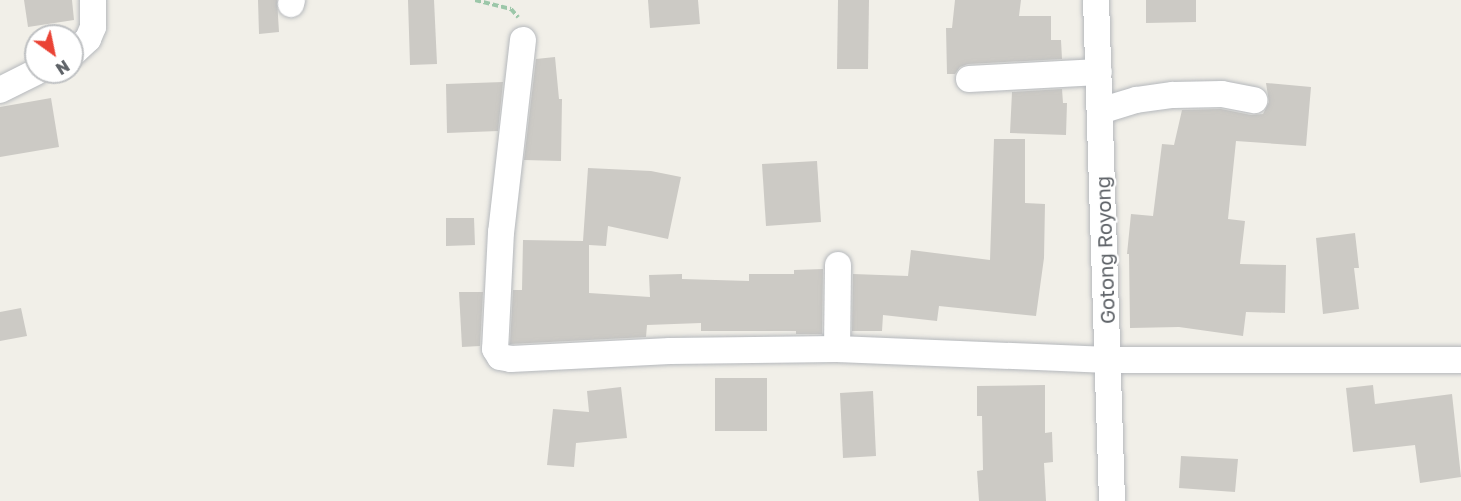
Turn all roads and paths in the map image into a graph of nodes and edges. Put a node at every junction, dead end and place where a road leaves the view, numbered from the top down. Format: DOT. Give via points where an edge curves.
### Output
graph roads {
  1 [pos="93,0"];
  2 [pos="475,0"];
  3 [pos="1096,0"];
  4 [pos="523,40"];
  5 [pos="84,43"];
  6 [pos="1099,72"];
  7 [pos="24,78"];
  8 [pos="969,79"];
  9 [pos="0,90"];
  10 [pos="1254,100"];
  11 [pos="1100,111"];
  12 [pos="838,265"];
  13 [pos="837,349"];
  14 [pos="1109,360"];
  15 [pos="1461,360"];
  16 [pos="1112,501"];
  1 -- 5 [label="street" via="93,27"];
  2 -- 4 [label="path" via="511,9 522,21"];
  3 -- 6 [label="street, Gotong Royong"];
  4 -- 13 [label="street" via="501,232 495,349 500,357"];
  6 -- 8 [label="street"];
  6 -- 11 [label="street, Gotong Royong"];
  7 -- 9 [label="street"];
  10 -- 11 [label="street" via="1222,94 1173,94"];
  11 -- 14 [label="street, Gotong Royong"];
  12 -- 13 [label="street"];
  13 -- 14 [label="street"];
  14 -- 15 [label="street"];
  14 -- 16 [label="street, Gotong Royong"];
}
